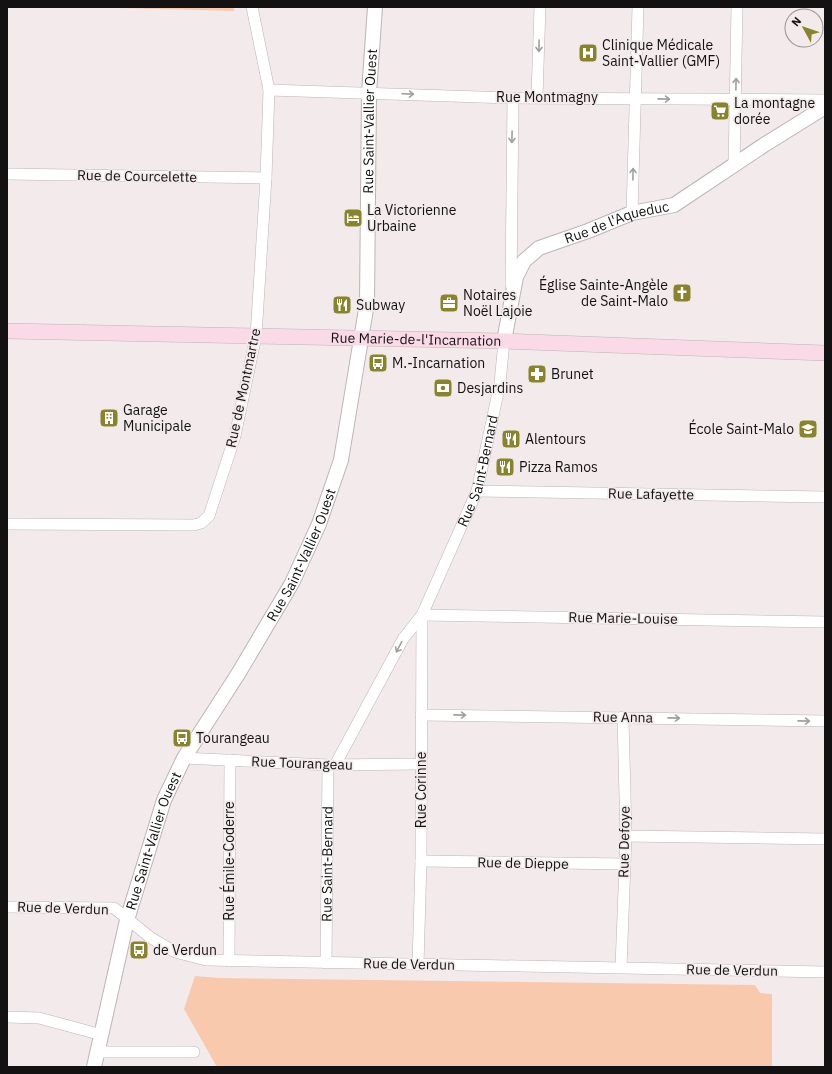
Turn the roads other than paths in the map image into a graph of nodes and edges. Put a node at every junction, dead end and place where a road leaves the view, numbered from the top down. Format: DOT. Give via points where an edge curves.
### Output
graph roads {
  1 [pos="252,7"];
  2 [pos="375,7"];
  3 [pos="540,7"];
  4 [pos="638,7"];
  5 [pos="737,7"];
  6 [pos="269,90"];
  7 [pos="369,93"];
  8 [pos="537,96"];
  9 [pos="513,98"];
  10 [pos="635,98"];
  11 [pos="736,100"];
  12 [pos="825,100"];
  13 [pos="825,107"];
  14 [pos="734,165"];
  15 [pos="7,174"];
  16 [pos="266,178"];
  17 [pos="632,213"];
  18 [pos="512,300"];
  19 [pos="7,331"];
  20 [pos="256,336"];
  21 [pos="361,340"];
  22 [pos="504,341"];
  23 [pos="825,353"];
  24 [pos="477,491"];
  25 [pos="825,497"];
  26 [pos="7,524"];
  27 [pos="422,615"];
  28 [pos="825,622"];
  29 [pos="421,715"];
  30 [pos="623,717"];
  31 [pos="825,721"];
  32 [pos="184,758"];
  33 [pos="230,760"];
  34 [pos="420,764"];
  35 [pos="331,765"];
  36 [pos="626,836"];
  37 [pos="825,839"];
  38 [pos="421,861"];
  39 [pos="625,864"];
  40 [pos="7,907"];
  41 [pos="127,920"];
  42 [pos="229,961"];
  43 [pos="326,963"];
  44 [pos="418,965"];
  45 [pos="621,967"];
  46 [pos="825,972"];
  47 [pos="7,1017"];
  48 [pos="102,1035"];
  49 [pos="98,1052"];
  50 [pos="194,1052"];
  51 [pos="94,1067"];
  1 -- 6 [label="street, Rue de Montmartre"];
  2 -- 7 [label="street, Rue Saint-Vallier Ouest"];
  3 -- 8 [label="street, one-way"];
  4 -- 10 [label="street"];
  11 -- 5 [label="street, one-way"];
  6 -- 7 [label="street, Rue Montmagny"];
  6 -- 16 [label="street, Rue de Montmartre"];
  7 -- 9 [label="street, Rue Montmagny, one-way"];
  7 -- 21 [label="street, Rue Saint-Vallier Ouest" via="367,303"];
  8 -- 9 [label="street, Rue Montmagny"];
  8 -- 10 [label="street, Rue Montmagny"];
  9 -- 18 [label="street, Rue Saint-Bernard, one-way"];
  10 -- 11 [label="street, Rue Montmagny, one-way"];
  17 -- 10 [label="street, one-way"];
  11 -- 12 [label="street, Rue Montmagny"];
  11 -- 14 [label="street"];
  13 -- 14 [label="street, Rue de l'Aqueduc"];
  14 -- 17 [label="street, Rue de l'Aqueduc" via="674,205"];
  15 -- 16 [label="street, Rue de Courcelette"];
  16 -- 20 [label="street, Rue de Montmartre"];
  17 -- 18 [label="street, Rue de l'Aqueduc" via="538,248 524,261 516,277"];
  18 -- 22 [label="street, Rue Saint-Bernard"];
  19 -- 20 [label="main road, Rue Marie-de-l'Incarnation"];
  20 -- 21 [label="main road, Rue Marie-de-l'Incarnation"];
  20 -- 26 [label="street, Rue de Montmartre" via="235,436 209,516 201,523"];
  21 -- 22 [label="main road, Rue Marie-de-l'Incarnation"];
  21 -- 32 [label="street, Rue Saint-Vallier Ouest" via="341,460 320,524 266,628"];
  22 -- 23 [label="main road, Rue Marie-de-l'Incarnation"];
  22 -- 24 [label="street, Rue Saint-Bernard" via="500,383"];
  24 -- 25 [label="street, Rue Lafayette"];
  24 -- 27 [label="street, Rue Saint-Bernard"];
  27 -- 28 [label="street, Rue Marie-Louise"];
  27 -- 29 [label="street, Rue Corinne"];
  27 -- 35 [label="street, Rue Saint-Bernard, one-way" via="403,639"];
  29 -- 30 [label="street, Rue Anna, one-way"];
  29 -- 34 [label="street, Rue Corinne"];
  30 -- 31 [label="street, Rue Anna, one-way"];
  30 -- 36 [label="street, Rue Defoye"];
  32 -- 33 [label="street, Rue Tourangeau"];
  32 -- 41 [label="street, Rue Saint-Vallier Ouest" via="164,800"];
  33 -- 35 [label="street, Rue Tourangeau"];
  33 -- 42 [label="street, Rue Émile-Coderre"];
  34 -- 35 [label="street, Rue Tourangeau"];
  34 -- 38 [label="street, Rue Corinne"];
  35 -- 43 [label="street, Rue Saint-Bernard"];
  36 -- 37 [label="street"];
  36 -- 39 [label="street, Rue Defoye"];
  38 -- 39 [label="street, Rue de Dieppe"];
  38 -- 44 [label="street, Rue Corinne"];
  39 -- 45 [label="street, Rue Defoye"];
  40 -- 41 [label="street, Rue de Verdun" via="114,908"];
  41 -- 42 [label="street, Rue de Verdun" via="175,952 206,960"];
  41 -- 48 [label="street, Rue Saint-Vallier Ouest"];
  42 -- 43 [label="street, Rue de Verdun"];
  43 -- 44 [label="street, Rue de Verdun"];
  44 -- 45 [label="street, Rue de Verdun"];
  45 -- 46 [label="street, Rue de Verdun"];
  47 -- 48 [label="street" via="39,1018"];
  48 -- 49 [label="street, Rue Saint-Vallier Ouest"];
  49 -- 50 [label="street"];
  49 -- 51 [label="street, Rue Saint-Vallier Ouest"];
}
